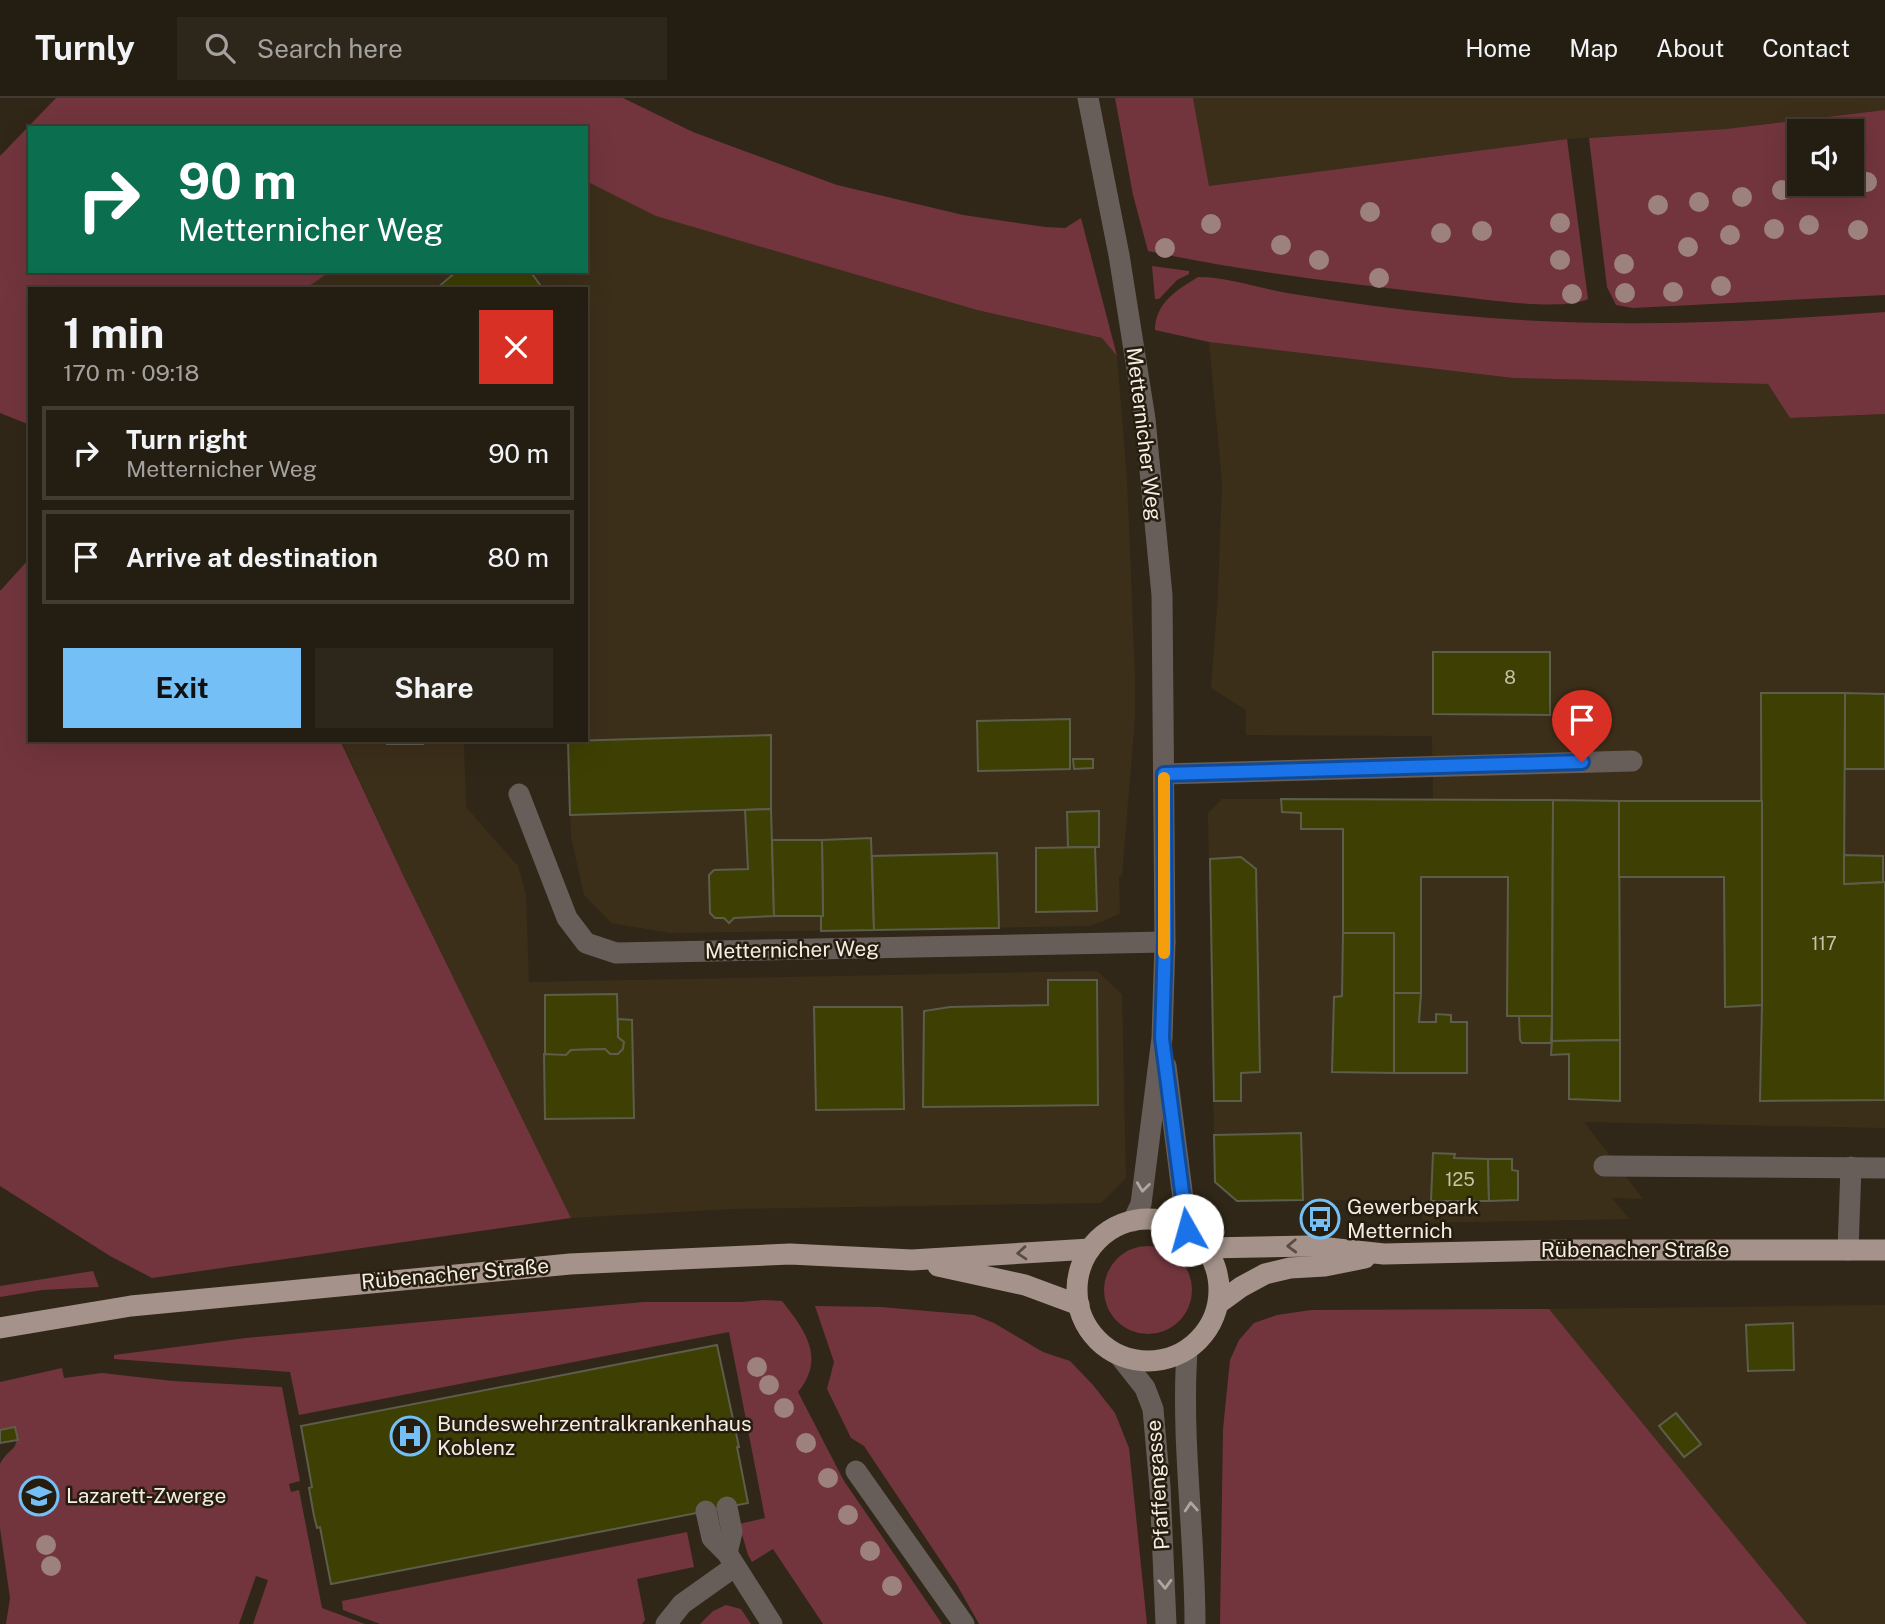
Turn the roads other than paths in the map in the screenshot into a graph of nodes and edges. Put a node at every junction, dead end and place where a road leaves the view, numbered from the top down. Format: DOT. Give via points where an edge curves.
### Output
graph roads {
  1 [pos="1088,98"];
  2 [pos="1632,761"];
  3 [pos="1164,774"];
  4 [pos="519,794"];
  5 [pos="1165,942"];
  6 [pos="1162,1038"];
  7 [pos="1604,1166"];
  8 [pos="1851,1167"];
  9 [pos="1885,1168"];
  10 [pos="1133,1221"];
  11 [pos="1187,1230"];
  12 [pos="1206,1248"];
  13 [pos="1090,1249"];
  14 [pos="1848,1250"];
  15 [pos="1885,1250"];
  16 [pos="1384,1254"];
  17 [pos="912,1260"];
  18 [pos="1219,1303"];
  19 [pos="1079,1305"];
  20 [pos="0,1328"];
  21 [pos="1187,1350"];
  22 [pos="1119,1355"];
  23 [pos="856,1471"];
  24 [pos="717,1509"];
  25 [pos="730,1560"];
  26 [pos="666,1624"];
  27 [pos="772,1624"];
  28 [pos="964,1624"];
  29 [pos="1166,1624"];
  30 [pos="1195,1624"];
  1 -- 3 [label="street, Metternicher Weg" via="1145,419 1162,595"];
  2 -- 3 [label="street"];
  3 -- 5 [label="street, Metternicher Weg"];
  4 -- 5 [label="street, Metternicher Weg" via="566,918 586,943 616,953"];
  5 -- 6 [label="street, Metternicher Weg"];
  6 -- 10 [label="street, Metternicher Weg, one-way" via="1141,1204"];
  6 -- 11 [label="street, Metternicher Weg"];
  7 -- 8 [label="street"];
  8 -- 9 [label="street"];
  8 -- 14 [label="street"];
  10 -- 11 [label="main road" via="1151,1219"];
  10 -- 13 [label="main road" via="1101,1237"];
  11 -- 12 [label="main road"];
  16 -- 12 [label="main road, Rübenacher Straße, one-way" via="1310,1245"];
  12 -- 18 [label="main road" via="1217,1274"];
  13 -- 17 [label="main road, Rübenacher Straße, one-way"];
  13 -- 19 [label="main road" via="1081,1267"];
  14 -- 15 [label="main road, Rübenacher Straße"];
  14 -- 16 [label="main road, Rübenacher Straße"];
  16 -- 18 [label="main road, Rübenacher Straße" via="1265,1274"];
  17 -- 19 [label="main road, Rübenacher Straße" via="1025,1285"];
  17 -- 20 [label="main road, Rübenacher Straße" via="790,1254 569,1264 131,1306"];
  18 -- 21 [label="main road" via="1202,1338"];
  19 -- 22 [label="main road" via="1090,1334"];
  21 -- 22 [label="main road" via="1166,1359 1142,1361"];
  30 -- 21 [label="street, Pfaffengasse, one-way" via="1185,1402"];
  22 -- 29 [label="street, Pfaffengasse, one-way" via="1144,1388 1153,1409"];
  23 -- 28 [label="street"];
  24 -- 25 [label="street" via="732,1532"];
  25 -- 26 [label="street"];
  25 -- 27 [label="street"];
}
